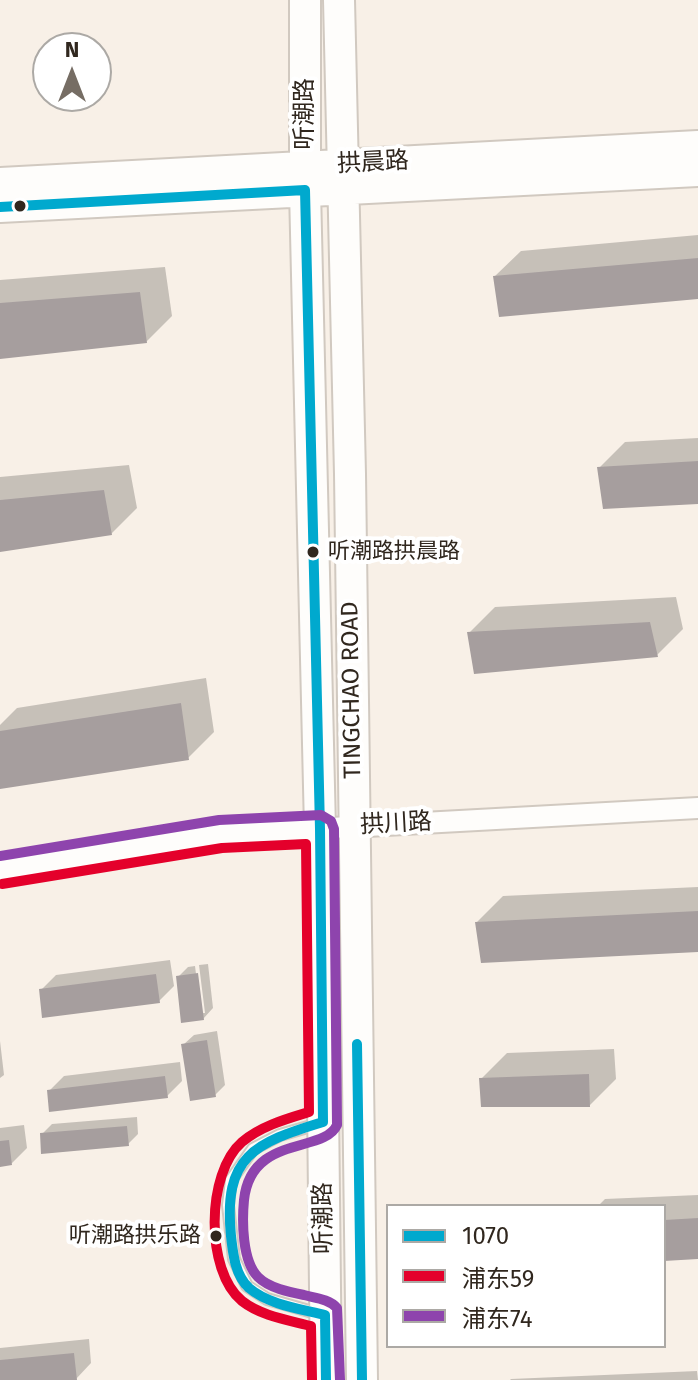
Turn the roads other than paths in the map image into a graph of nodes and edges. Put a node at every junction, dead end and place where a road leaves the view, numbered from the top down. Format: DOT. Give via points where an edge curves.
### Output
graph roads {
  1 [pos="305,0"];
  2 [pos="339,0"];
  3 [pos="698,146"];
  4 [pos="698,171"];
  5 [pos="342,177"];
  6 [pos="305,178"];
  7 [pos="0,183"];
  8 [pos="0,207"];
  9 [pos="698,808"];
  10 [pos="354,826"];
  11 [pos="320,829"];
  12 [pos="0,870"];
  13 [pos="323,1122"];
  14 [pos="325,1315"];
  15 [pos="326,1380"];
  16 [pos="362,1380"];
  1 -- 6 [label="main road, 听潮路"];
  2 -- 5 [label="main road, TINGCHAO ROAD"];
  3 -- 5 [label="main road, 拱晨路"];
  4 -- 5 [label="main road, 拱晨路"];
  5 -- 6 [label="main road, 拱晨路"];
  5 -- 10 [label="main road, TINGCHAO ROAD"];
  6 -- 7 [label="main road, 拱晨路"];
  6 -- 8 [label="main road, 拱晨路"];
  6 -- 11 [label="main road, 听潮路"];
  9 -- 10 [label="street, 拱川路"];
  10 -- 11 [label="street, 拱川路"];
  10 -- 16 [label="main road, TINGCHAO ROAD"];
  11 -- 12 [label="street, 拱川路" via="221,834"];
  11 -- 13 [label="main road, 听潮路"];
  13 -- 14 [label="main road, 听潮路"];
  13 -- 14 [label="lane" via="253,1149 231,1180 228,1205 234,1259 247,1286 267,1299"];
  14 -- 15 [label="main road, 听潮路"];
}
